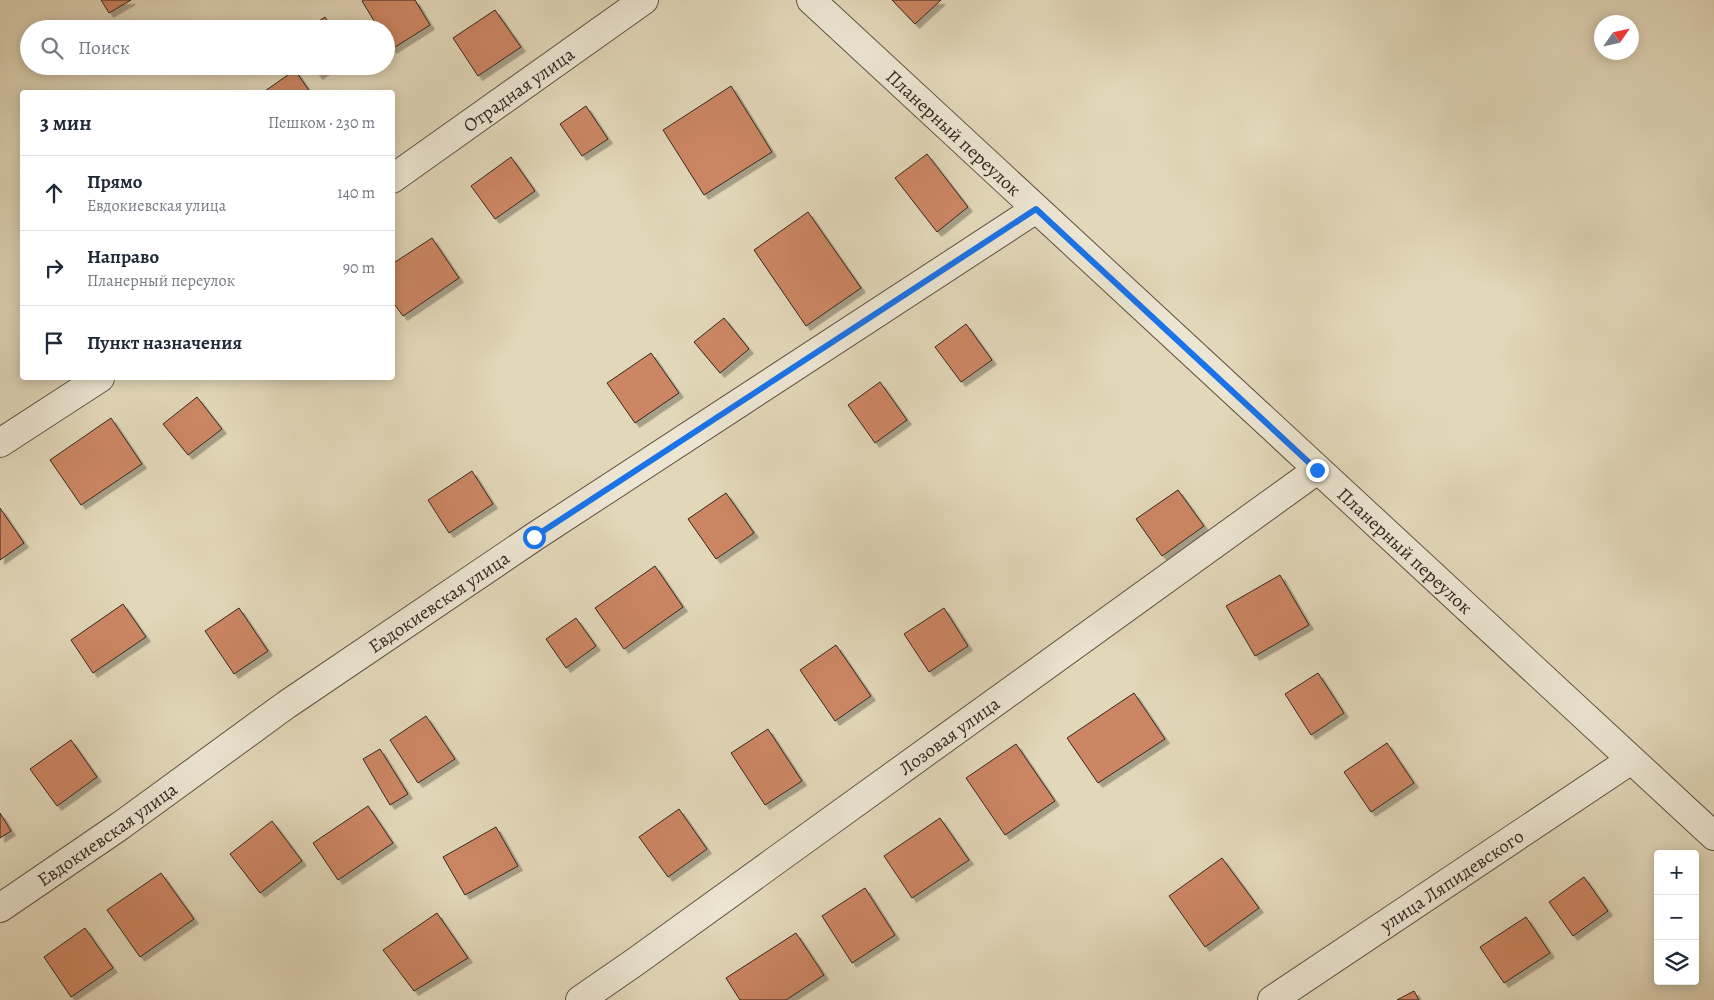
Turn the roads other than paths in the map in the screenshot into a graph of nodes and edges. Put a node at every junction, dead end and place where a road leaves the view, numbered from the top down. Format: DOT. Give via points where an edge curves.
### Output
graph roads {
  1 [pos="644,0"];
  2 [pos="811,0"];
  3 [pos="395,177"];
  4 [pos="1036,209"];
  5 [pos="97,380"];
  6 [pos="0,443"];
  7 [pos="1317,470"];
  8 [pos="1631,760"];
  9 [pos="1714,836"];
  10 [pos="0,908"];
  11 [pos="580,1000"];
  12 [pos="1272,1000"];
  1 -- 3 [label="street, Отрадная улица"];
  2 -- 4 [label="street, Планерный переулок"];
  4 -- 7 [label="street, Планерный переулок"];
  4 -- 10 [label="street, Евдокиевская улица" via="534,537 286,706"];
  5 -- 6 [label="street"];
  7 -- 8 [label="street, Планерный переулок"];
  7 -- 11 [label="street, Лозовая улица"];
  8 -- 9 [label="street, Планерный переулок"];
  8 -- 12 [label="street, улица Ляпидевского"];
}
